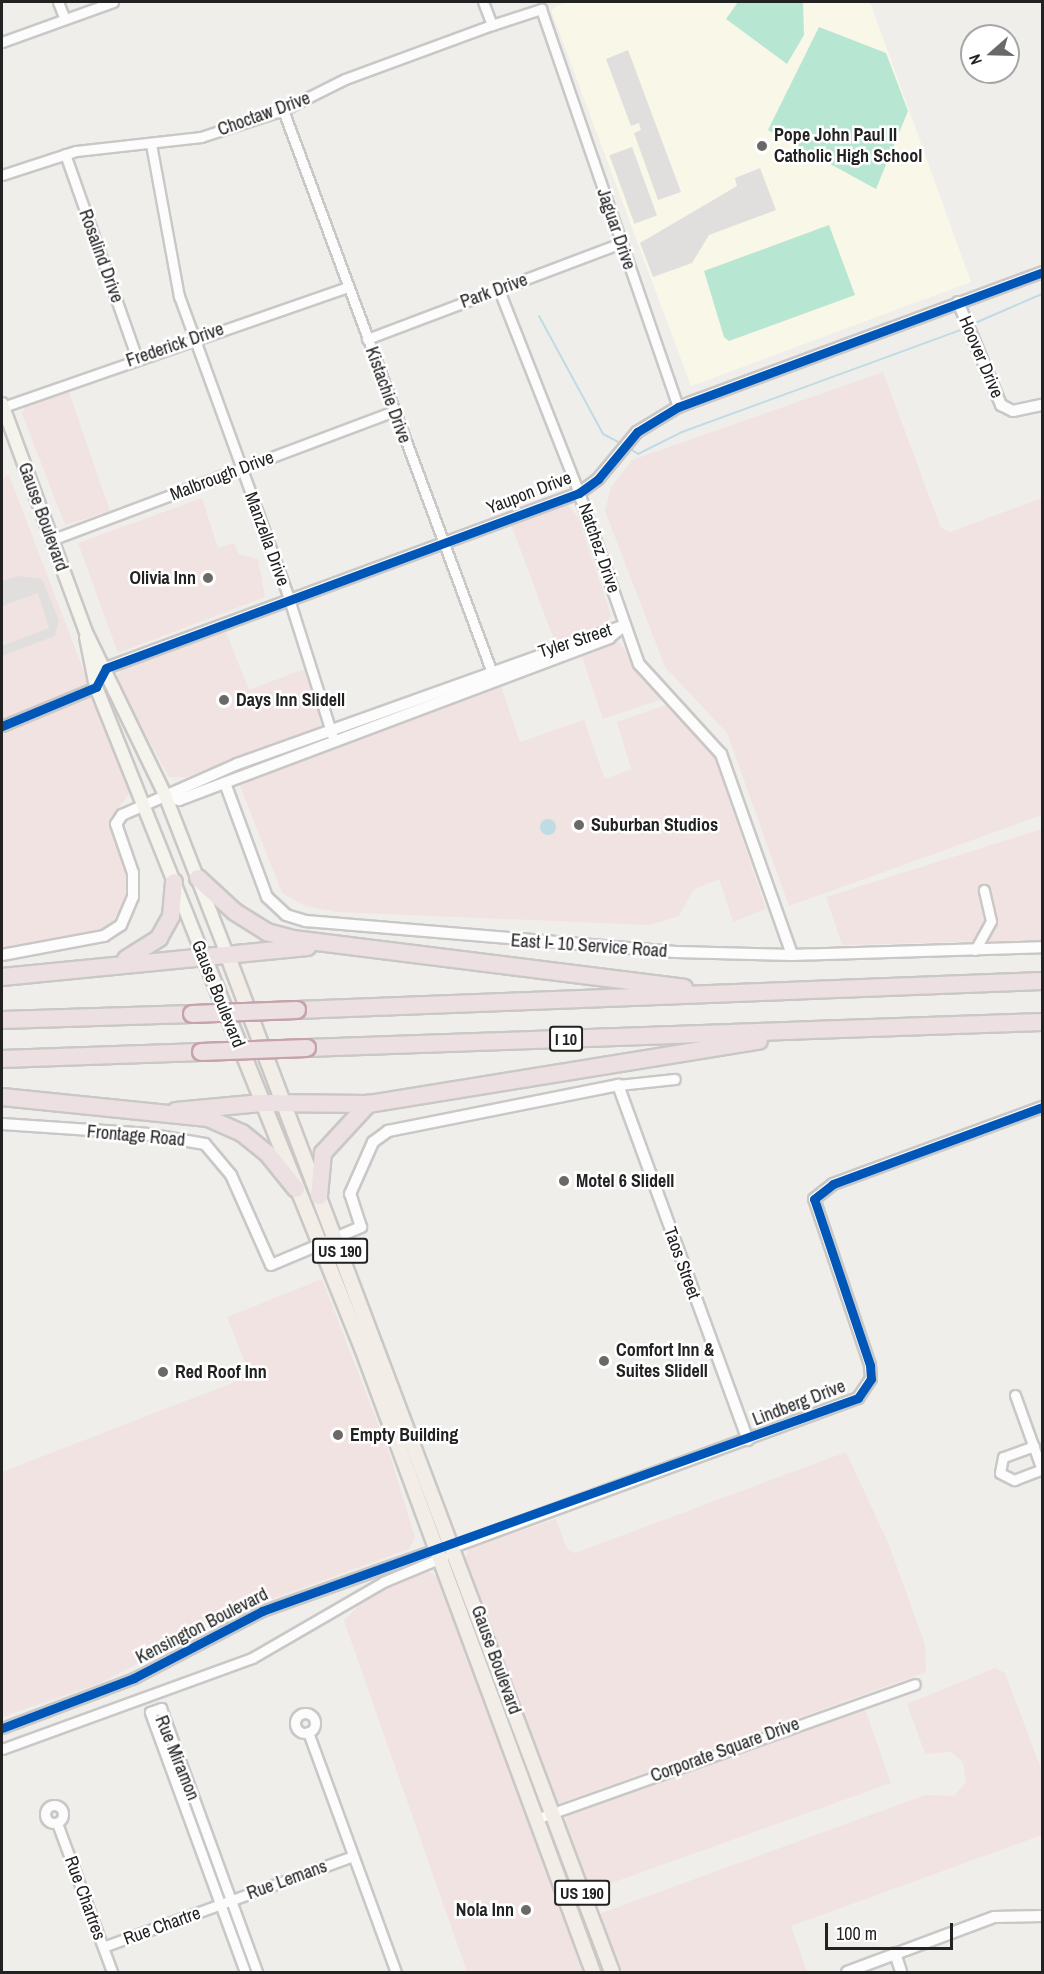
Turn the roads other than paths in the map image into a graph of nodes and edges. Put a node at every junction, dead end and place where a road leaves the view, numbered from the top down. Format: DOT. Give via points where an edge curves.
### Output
graph roads {
  1 [pos="58,2"];
  2 [pos="113,2"];
  3 [pos="483,2"];
  4 [pos="65,20"];
  5 [pos="492,25"];
  6 [pos="2,42"];
  7 [pos="556,50"];
  8 [pos="283,110"];
  9 [pos="151,144"];
  10 [pos="65,154"];
  11 [pos="2,175"];
  12 [pos="621,243"];
  13 [pos="1042,272"];
  14 [pos="348,287"];
  15 [pos="499,290"];
  16 [pos="958,302"];
  17 [pos="193,338"];
  18 [pos="367,339"];
  19 [pos="137,358"];
  20 [pos="1042,405"];
  21 [pos="2,406"];
  22 [pos="678,407"];
  23 [pos="394,411"];
  24 [pos="241,469"];
  25 [pos="579,493"];
  26 [pos="51,540"];
  27 [pos="443,543"];
  28 [pos="289,599"];
  29 [pos="625,625"];
  30 [pos="85,630"];
  31 [pos="106,668"];
  32 [pos="493,676"];
  33 [pos="96,687"];
  34 [pos="2,726"];
  35 [pos="330,729"];
  36 [pos="334,741"];
  37 [pos="225,783"];
  38 [pos="165,795"];
  39 [pos="143,805"];
  40 [pos="198,878"];
  41 [pos="174,882"];
  42 [pos="984,890"];
  43 [pos="334,945"];
  44 [pos="1042,947"];
  45 [pos="975,950"];
  46 [pos="227,954"];
  47 [pos="2,955"];
  48 [pos="792,955"];
  49 [pos="204,957"];
  50 [pos="121,962"];
  51 [pos="2,977"];
  52 [pos="1042,981"];
  53 [pos="728,993"];
  54 [pos="2,1020"];
  55 [pos="1042,1022"];
  56 [pos="825,1030"];
  57 [pos="2,1059"];
  58 [pos="675,1079"];
  59 [pos="618,1086"];
  60 [pos="2,1097"];
  61 [pos="262,1103"];
  62 [pos="368,1104"];
  63 [pos="284,1105"];
  64 [pos="1042,1107"];
  65 [pos="176,1111"];
  66 [pos="2,1124"];
  67 [pos="296,1189"];
  68 [pos="319,1196"];
  69 [pos="335,1238"];
  70 [pos="320,1247"];
  71 [pos="377,1348"];
  72 [pos="364,1354"];
  73 [pos="1015,1395"];
  74 [pos="748,1440"];
  75 [pos="1034,1446"];
  76 [pos="1042,1469"];
  77 [pos="453,1546"];
  78 [pos="438,1554"];
  79 [pos="915,1684"];
  80 [pos="2,1728"];
  81 [pos="308,1732"];
  82 [pos="2,1749"];
  83 [pos="553,1813"];
  84 [pos="536,1819"];
  85 [pos="57,1823"];
  86 [pos="353,1856"];
  87 [pos="231,1900"];
  88 [pos="220,1904"];
  89 [pos="1042,1916"];
  90 [pos="103,1947"];
  91 [pos="894,1953"];
  92 [pos="112,1972"];
  93 [pos="244,1972"];
  94 [pos="257,1972"];
  95 [pos="396,1972"];
  96 [pos="592,1972"];
  97 [pos="612,1972"];
  98 [pos="848,1972"];
  99 [pos="902,1972"];
  1 -- 4 [label="street"];
  2 -- 4 [label="street"];
  3 -- 5 [label="street"];
  4 -- 6 [label="street"];
  5 -- 7 [label="street, Choctaw Drive" via="541,9"];
  5 -- 8 [label="street, Choctaw Drive" via="345,79"];
  7 -- 12 [label="street, Jaguar Drive"];
  8 -- 9 [label="street, Choctaw Drive" via="201,136"];
  8 -- 14 [label="street, Kistachie Drive"];
  9 -- 10 [label="street, Choctaw Drive"];
  9 -- 17 [label="street, Manzella Drive"];
  10 -- 11 [label="street, Choctaw Drive"];
  10 -- 19 [label="street, Rosalind Drive"];
  12 -- 15 [label="street, Park Drive"];
  12 -- 22 [label="street, Jaguar Drive"];
  13 -- 16 [label="street, Yaupon Drive"];
  14 -- 17 [label="street, Frederick Drive"];
  14 -- 18 [label="street, Kistachie Drive"];
  15 -- 18 [label="street, Park Drive"];
  15 -- 25 [label="street, Natchez Drive"];
  16 -- 20 [label="street, Hoover Drive" via="1001,405 1013,411"];
  16 -- 22 [label="street, Yaupon Drive"];
  17 -- 19 [label="street, Frederick Drive"];
  17 -- 24 [label="street, Manzella Drive"];
  18 -- 23 [label="street, Kistachie Drive"];
  19 -- 21 [label="street, Frederick Drive"];
  21 -- 26 [label="main road, Gause Boulevard / US 190"];
  22 -- 25 [label="street, Yaupon Drive" via="637,432 598,480"];
  23 -- 24 [label="street, Malbrough Drive"];
  23 -- 27 [label="street, Kistachie Drive"];
  24 -- 26 [label="street, Malbrough Drive"];
  24 -- 28 [label="street, Manzella Drive"];
  25 -- 27 [label="street, Yaupon Drive"];
  25 -- 29 [label="street, Natchez Drive"];
  26 -- 30 [label="main road, Gause Boulevard / US 190"];
  27 -- 28 [label="street, Yaupon Drive"];
  27 -- 32 [label="street, Kistachie Drive"];
  28 -- 31 [label="street, Yaupon Drive"];
  28 -- 35 [label="street, Manzella Drive"];
  29 -- 32 [label="street, Tyler Street" via="609,638"];
  29 -- 48 [label="street, Natchez Drive" via="639,664 721,754"];
  30 -- 31 [label="main road, Gause Boulevard / US 190"];
  30 -- 33 [label="main road, Gause Boulevard / US 190"];
  31 -- 33 [label="street"];
  31 -- 38 [label="main road, Gause Boulevard / US 190"];
  32 -- 35 [label="street, Tyler Street"];
  32 -- 36 [label="street, Tyler Street"];
  33 -- 34 [label="street"];
  33 -- 39 [label="main road, Gause Boulevard / US 190"];
  35 -- 36 [label="street, Manzella Drive"];
  35 -- 38 [label="street, Tyler Street"];
  36 -- 37 [label="street, Tyler Street"];
  37 -- 38 [label="street, Tyler Street" via="179,800"];
  37 -- 48 [label="street, East I- 10 Service Road" via="267,897 286,915 306,921 542,944"];
  38 -- 39 [label="street"];
  38 -- 40 [label="main road, Gause Boulevard / US 190"];
  39 -- 41 [label="main road, Gause Boulevard / US 190"];
  39 -- 47 [label="street" via="116,824 133,873 133,897 121,925 104,936"];
  40 -- 43 [label="highway" via="267,932"];
  40 -- 46 [label="main road, Gause Boulevard / US 190"];
  41 -- 49 [label="main road, Gause Boulevard / US 190"];
  41 -- 50 [label="highway" via="171,916 159,938"];
  42 -- 45 [label="street" via="991,921"];
  43 -- 46 [label="highway"];
  43 -- 53 [label="highway"];
  44 -- 45 [label="street, East I- 10 Service Road"];
  45 -- 48 [label="street, East I- 10 Service Road"];
  46 -- 49 [label="highway"];
  46 -- 63 [label="main road, Gause Boulevard / US 190"];
  49 -- 50 [label="highway"];
  49 -- 61 [label="main road, Gause Boulevard / US 190"];
  50 -- 51 [label="highway"];
  52 -- 53 [label="highway, I 10"];
  53 -- 54 [label="highway, I 10, bridge"];
  55 -- 56 [label="highway, I 10"];
  56 -- 57 [label="highway, I 10, bridge"];
  56 -- 62 [label="highway"];
  58 -- 59 [label="street"];
  59 -- 69 [label="street, Frontage Road" via="388,1131 374,1142 350,1194 361,1227"];
  59 -- 74 [label="street, Taos Street"];
  60 -- 65 [label="highway"];
  61 -- 63 [label="highway"];
  61 -- 65 [label="highway"];
  61 -- 67 [label="main road, Gause Boulevard / US 190"];
  62 -- 63 [label="highway"];
  62 -- 68 [label="highway" via="323,1153"];
  63 -- 68 [label="main road, Gause Boulevard / US 190"];
  64 -- 74 [label="street, Lindberg Drive" via="821,1190 815,1210 864,1343 871,1379 858,1398"];
  65 -- 67 [label="highway" via="242,1133"];
  66 -- 70 [label="street, Frontage Road" via="147,1134 205,1144 231,1175 271,1265"];
  67 -- 70 [label="main road, Gause Boulevard / US 190"];
  68 -- 69 [label="main road, Gause Boulevard / US 190"];
  69 -- 70 [label="street, Frontage Road"];
  69 -- 71 [label="main road, Gause Boulevard / US 190"];
  70 -- 72 [label="main road, Gause Boulevard / US 190"];
  71 -- 72 [label="street"];
  71 -- 77 [label="main road, Gause Boulevard / US 190"];
  72 -- 78 [label="main road, Gause Boulevard / US 190"];
  73 -- 75 [label="street"];
  74 -- 77 [label="street, Lindberg Drive"];
  75 -- 76 [label="street"];
  75 -- 76 [label="street" via="1003,1457 1000,1473 1014,1480"];
  77 -- 78 [label="street, Kensington Boulevard"];
  77 -- 83 [label="main road, Gause Boulevard / US 190"];
  78 -- 80 [label="street, Kensington Boulevard" via="262,1611 134,1678"];
  78 -- 82 [label="street, Kensington Boulevard" via="252,1658"];
  78 -- 84 [label="main road, Gause Boulevard / US 190"];
  79 -- 83 [label="street, Corporate Square Drive"];
  81 -- 86 [label="street"];
  83 -- 84 [label="street, Corporate Square Drive"];
  83 -- 97 [label="main road, Gause Boulevard / US 190"];
  84 -- 96 [label="main road, Gause Boulevard / US 190"];
  85 -- 90 [label="street, Rue Chartres"];
  86 -- 87 [label="street, Rue Lemans"];
  86 -- 95 [label="street"];
  87 -- 88 [label="street, Rue Lemans"];
  87 -- 88 [label="street, Rue Miramon" via="161,1708 150,1712"];
  87 -- 94 [label="street, Rue Miramon"];
  88 -- 90 [label="street, Rue Chartre"];
  88 -- 93 [label="street, Rue Miramon"];
  89 -- 91 [label="street" via="994,1917"];
  90 -- 92 [label="street, Rue Chartres"];
  91 -- 98 [label="street"];
  91 -- 99 [label="street"];
}
